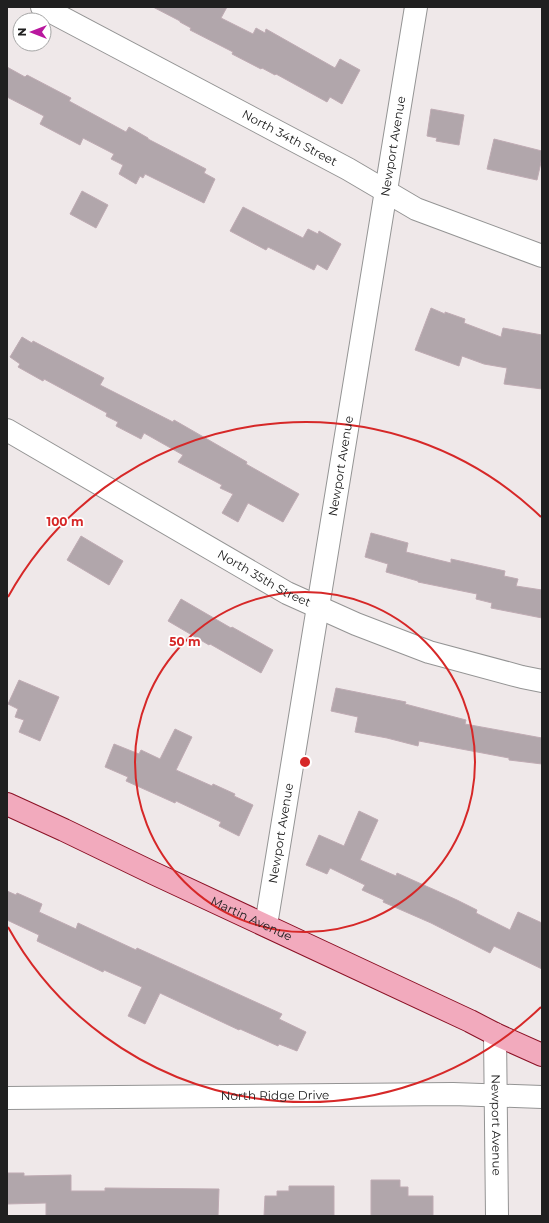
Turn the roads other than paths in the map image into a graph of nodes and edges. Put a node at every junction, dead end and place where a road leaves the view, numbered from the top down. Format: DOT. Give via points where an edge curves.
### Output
graph roads {
  1 [pos="42,7"];
  2 [pos="416,7"];
  3 [pos="386,192"];
  4 [pos="542,256"];
  5 [pos="7,430"];
  6 [pos="317,607"];
  7 [pos="542,681"];
  8 [pos="7,804"];
  9 [pos="266,925"];
  10 [pos="495,1034"];
  11 [pos="542,1054"];
  12 [pos="496,1095"];
  13 [pos="542,1097"];
  14 [pos="7,1098"];
  15 [pos="497,1216"];
  1 -- 3 [label="street, North 34th Street" via="348,169"];
  2 -- 3 [label="street, Newport Avenue"];
  3 -- 4 [label="street, North 34th Street" via="416,209"];
  3 -- 6 [label="street, Newport Avenue"];
  5 -- 6 [label="street, North 35th Street" via="286,593"];
  6 -- 7 [label="street, North 35th Street" via="429,652"];
  6 -- 9 [label="street, Newport Avenue"];
  8 -- 9 [label="main road, Martin Avenue"];
  9 -- 10 [label="main road, Martin Avenue"];
  10 -- 11 [label="main road, Martin Avenue"];
  10 -- 12 [label="street, Newport Avenue"];
  12 -- 13 [label="street, North Ridge Drive"];
  12 -- 14 [label="street, North Ridge Drive"];
  12 -- 15 [label="street, Newport Avenue"];
}
